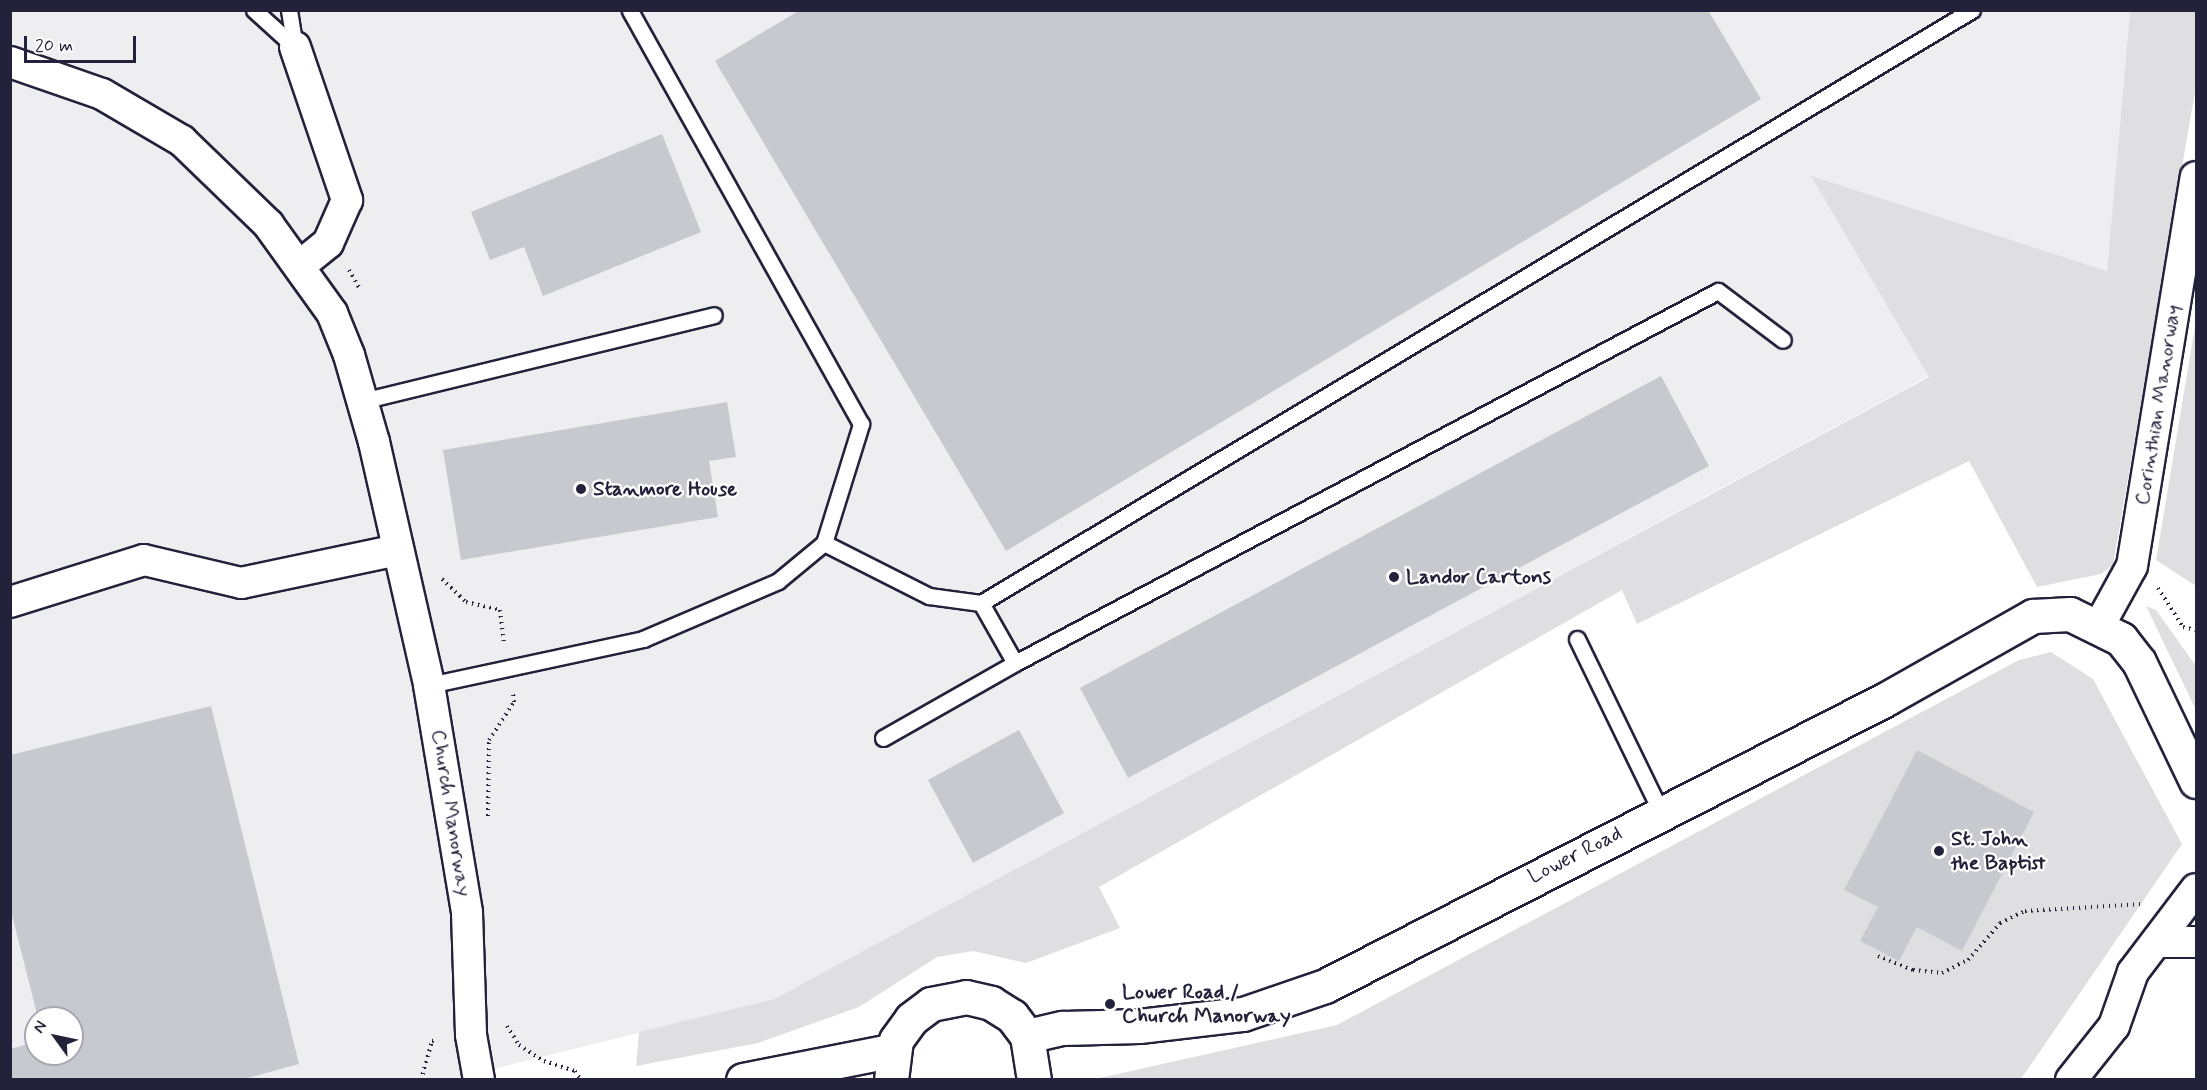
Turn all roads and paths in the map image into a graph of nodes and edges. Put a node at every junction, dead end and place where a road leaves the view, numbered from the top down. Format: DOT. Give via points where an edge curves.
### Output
graph roads {
  1 [pos="254,10"];
  2 [pos="289,10"];
  3 [pos="630,10"];
  4 [pos="1972,10"];
  5 [pos="295,47"];
  6 [pos="10,62"];
  7 [pos="2196,177"];
  8 [pos="300,266"];
  9 [pos="714,315"];
  10 [pos="1784,340"];
  11 [pos="362,401"];
  12 [pos="824,543"];
  13 [pos="398,550"];
  14 [pos="2154,581"];
  15 [pos="10,602"];
  16 [pos="466,602"];
  17 [pos="981,603"];
  18 [pos="500,610"];
  19 [pos="2099,626"];
  20 [pos="2196,630"];
  21 [pos="1576,639"];
  22 [pos="1015,663"];
  23 [pos="429,685"];
  24 [pos="514,702"];
  25 [pos="494,726"];
  26 [pos="883,738"];
  27 [pos="2196,781"];
  28 [pos="1662,812"];
  29 [pos="2196,889"];
  30 [pos="2148,904"];
  31 [pos="2159,942"];
  32 [pos="2196,942"];
  33 [pos="1878,956"];
  34 [pos="510,1033"];
  35 [pos="1027,1036"];
  36 [pos="438,1040"];
  37 [pos="893,1065"];
  38 [pos="421,1080"];
  39 [pos="479,1080"];
  40 [pos="581,1080"];
  41 [pos="743,1080"];
  42 [pos="1034,1080"];
  43 [pos="2071,1080"];
  1 -- 5 [label="lane"];
  2 -- 5 [label="lane"];
  3 -- 12 [label="lane" via="861,424"];
  4 -- 17 [label="lane"];
  5 -- 8 [label="street" via="347,200 328,243"];
  6 -- 8 [label="street, Church Manorway" via="102,94 182,141 268,224"];
  7 -- 19 [label="street, Corinthian Manorway" via="2132,566"];
  8 -- 11 [label="street, Church Manorway" via="332,313"];
  9 -- 11 [label="lane"];
  10 -- 22 [label="lane" via="1718,291"];
  11 -- 13 [label="street, Church Manorway"];
  12 -- 17 [label="lane" via="929,596"];
  12 -- 23 [label="lane" via="778,581 643,639"];
  13 -- 15 [label="street" via="241,583 144,560"];
  13 -- 23 [label="street, Church Manorway"];
  14 -- 20 [label="path" via="2183,627"];
  16 -- 18 [label="path"];
  17 -- 22 [label="lane"];
  19 -- 27 [label="street, Lower Road" via="2121,639 2139,662"];
  19 -- 28 [label="street, Lower Road" via="2070,614 2033,616 1886,699"];
  21 -- 28 [label="lane"];
  22 -- 26 [label="lane"];
  23 -- 39 [label="street, Church Manorway" via="467,913 471,1035"];
  24 -- 25 [label="path"];
  28 -- 35 [label="street, Lower Road" via="1325,986 1243,1014 1139,1026 1063,1028"];
  29 -- 31 [label="street"];
  30 -- 33 [label="path" via="2025,911 2001,923 1968,960 1942,974 1912,970"];
  31 -- 32 [label="street"];
  31 -- 43 [label="street" via="2133,972 2114,1026"];
  34 -- 40 [label="path" via="544,1061 574,1071"];
  35 -- 37 [label="street" via="1012,1016 991,1003 966,997 931,1004 911,1019"];
  35 -- 42 [label="street"];
  36 -- 38 [label="path" via="432,1041"];
  37 -- 41 [label="street"];
}
